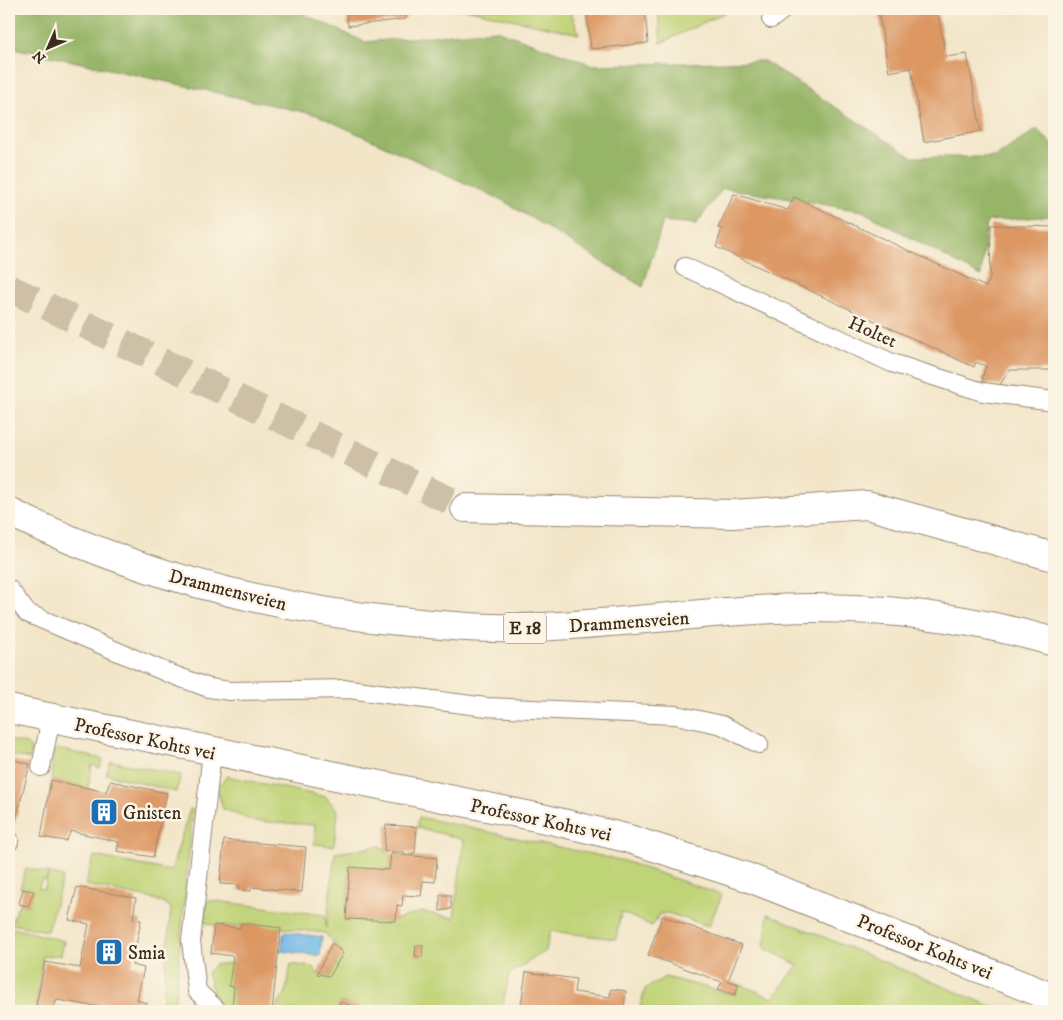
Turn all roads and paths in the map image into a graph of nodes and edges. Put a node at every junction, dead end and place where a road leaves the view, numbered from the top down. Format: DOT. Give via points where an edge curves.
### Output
graph roads {
  1 [pos="685,267"];
  2 [pos="1054,401"];
  3 [pos="465,508"];
  4 [pos="9,512"];
  5 [pos="1054,558"];
  6 [pos="9,589"];
  7 [pos="1054,642"];
  8 [pos="9,709"];
  9 [pos="51,718"];
  10 [pos="759,744"];
  11 [pos="212,752"];
  12 [pos="42,766"];
  13 [pos="1054,998"];
  14 [pos="218,1011"];
  1 -- 2 [label="lane, Holtet" via="892,363 983,392"];
  3 -- 5 [label="main road" via="733,514 868,505"];
  4 -- 7 [label="main road, Drammensveien / E 18" via="143,567 222,591 375,619 509,628 760,610 850,609 962,621"];
  6 -- 10 [label="lane" via="27,613 210,688 230,691 349,690 486,707 676,715 722,725"];
  8 -- 9 [label="main road, Professor Kohts vei"];
  9 -- 11 [label="main road, Professor Kohts vei"];
  9 -- 12 [label="lane"];
  11 -- 13 [label="main road, Professor Kohts vei" via="626,838 747,877"];
  11 -- 14 [label="lane" via="191,941 197,991"];
}
